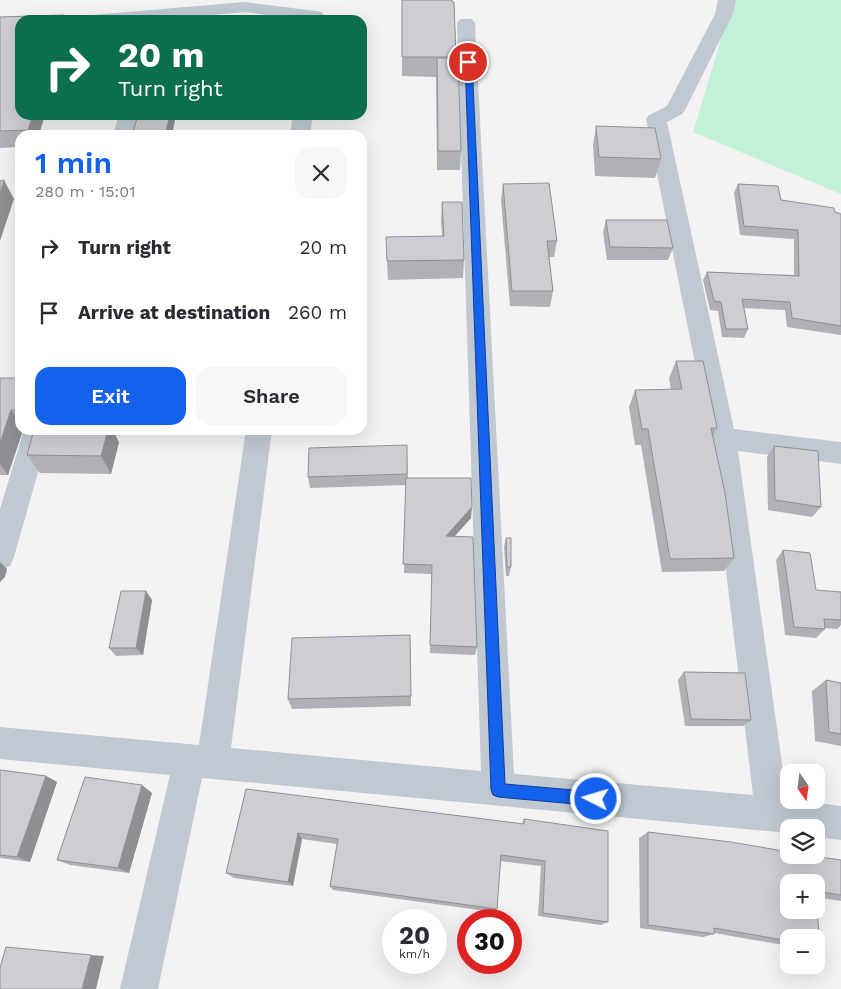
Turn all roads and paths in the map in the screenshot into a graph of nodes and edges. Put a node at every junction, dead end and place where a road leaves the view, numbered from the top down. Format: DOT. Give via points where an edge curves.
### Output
graph roads {
  1 [pos="727,0"];
  2 [pos="177,15"];
  3 [pos="307,15"];
  4 [pos="466,23"];
  5 [pos="36,435"];
  6 [pos="258,435"];
  7 [pos="723,438"];
  8 [pos="841,453"];
  9 [pos="0,557"];
  10 [pos="0,742"];
  11 [pos="201,763"];
  12 [pos="498,790"];
  13 [pos="772,814"];
  14 [pos="841,822"];
  15 [pos="139,989"];
  1 -- 7 [label="street" via="724,14 675,110 656,119"];
  2 -- 3 [label="street" via="245,8"];
  4 -- 12 [label="street"];
  5 -- 9 [label="street"];
  6 -- 11 [label="street"];
  7 -- 8 [label="street"];
  7 -- 13 [label="street"];
  10 -- 11 [label="street"];
  11 -- 12 [label="street"];
  11 -- 15 [label="street"];
  12 -- 13 [label="street"];
  13 -- 14 [label="street"];
}
